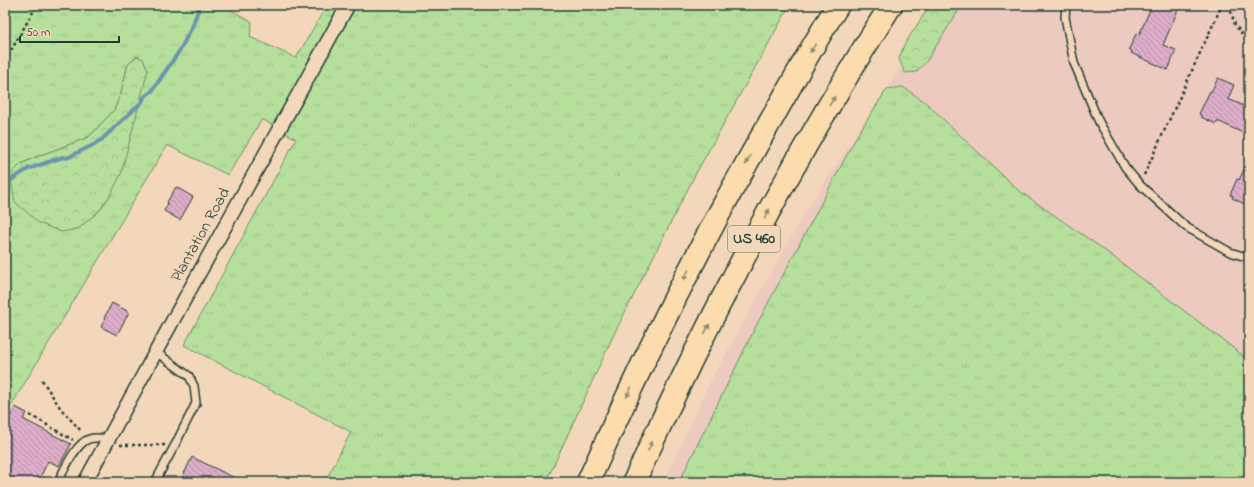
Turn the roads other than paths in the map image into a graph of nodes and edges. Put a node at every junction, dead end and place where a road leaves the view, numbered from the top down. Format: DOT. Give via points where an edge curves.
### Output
graph roads {
  1 [pos="348,5"];
  2 [pos="838,5"];
  3 [pos="891,5"];
  4 [pos="1066,5"];
  5 [pos="1249,258"];
  6 [pos="156,352"];
  7 [pos="111,442"];
  8 [pos="58,482"];
  9 [pos="85,482"];
  10 [pos="155,482"];
  11 [pos="588,482"];
  12 [pos="634,482"];
  1 -- 6 [label="street, Plantation Road"];
  2 -- 11 [label="highway, US 460, one-way" via="756,146 701,248"];
  12 -- 3 [label="highway, US 460, one-way" via="696,350 772,205"];
  4 -- 5 [label="lane" via="1065,17 1074,63 1099,122 1125,167 1140,185 1186,227 1230,252"];
  6 -- 7 [label="street, Plantation Road"];
  6 -- 10 [label="lane" via="189,376 194,386 196,403"];
  7 -- 8 [label="lane" via="96,438 88,439 70,459"];
  7 -- 9 [label="street, Plantation Road"];
}
